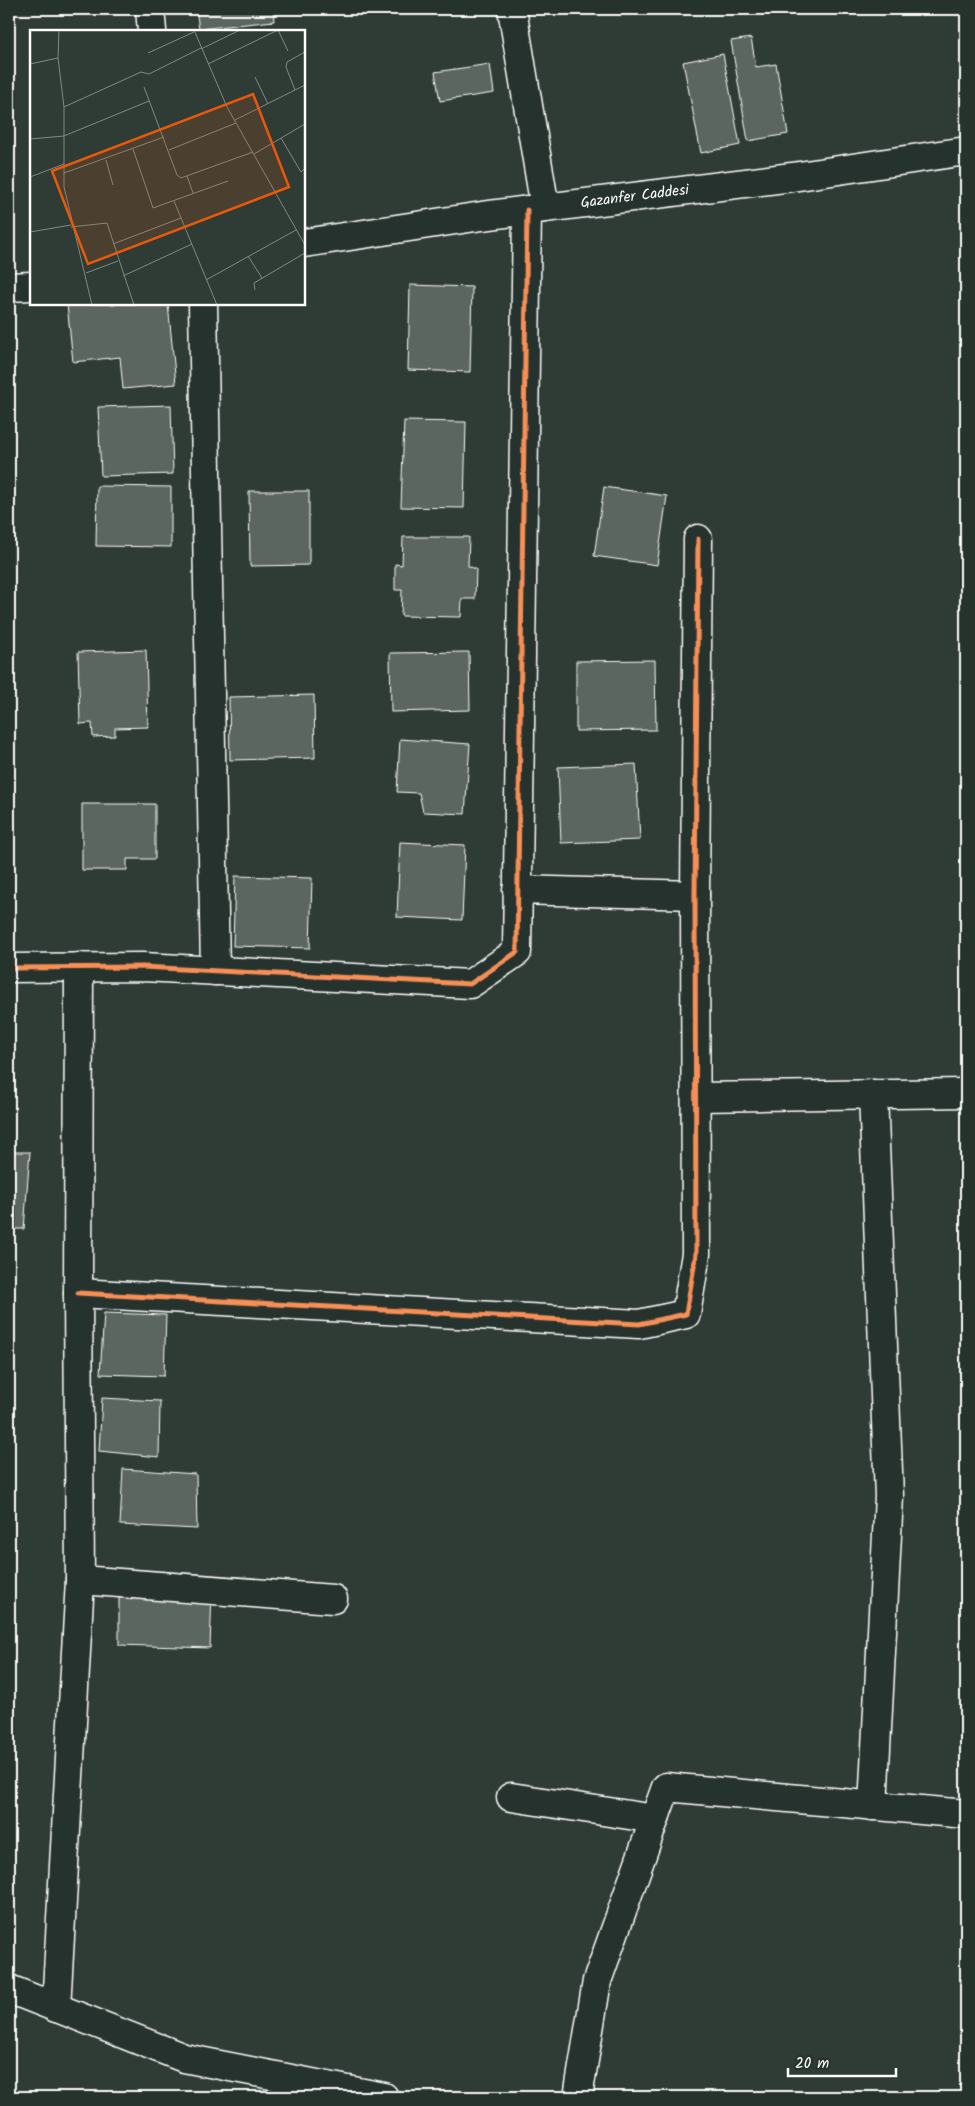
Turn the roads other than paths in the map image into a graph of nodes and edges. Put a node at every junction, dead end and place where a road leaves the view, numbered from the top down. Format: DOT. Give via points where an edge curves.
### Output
graph roads {
  1 [pos="150,9"];
  2 [pos="512,9"];
  3 [pos="152,30"];
  4 [pos="966,150"];
  5 [pos="536,209"];
  6 [pos="305,243"];
  7 [pos="30,286"];
  8 [pos="9,287"];
  9 [pos="203,305"];
  10 [pos="698,539"];
  11 [pos="517,890"];
  12 [pos="695,895"];
  13 [pos="9,968"];
  14 [pos="79,968"];
  15 [pos="215,971"];
  16 [pos="966,1092"];
  17 [pos="873,1094"];
  18 [pos="696,1097"];
  19 [pos="78,1293"];
  20 [pos="80,1580"];
  21 [pos="333,1599"];
  22 [pos="511,1797"];
  23 [pos="873,1806"];
  24 [pos="966,1814"];
  25 [pos="655,1819"];
  26 [pos="9,1989"];
  27 [pos="56,2008"];
  28 [pos="384,2097"];
  29 [pos="578,2097"];
  1 -- 3 [label="street"];
  2 -- 5 [label="street"];
  4 -- 5 [label="street, Gazanfer Caddesi" via="792,177"];
  5 -- 6 [label="street, Gazanfer Caddesi"];
  5 -- 11 [label="street"];
  7 -- 8 [label="street"];
  9 -- 15 [label="street"];
  10 -- 12 [label="street"];
  11 -- 12 [label="street"];
  11 -- 15 [label="street" via="517,952 470,984"];
  12 -- 18 [label="street"];
  13 -- 14 [label="street"];
  14 -- 15 [label="street"];
  14 -- 19 [label="street"];
  16 -- 17 [label="street"];
  17 -- 18 [label="street"];
  17 -- 23 [label="street" via="890,1496"];
  18 -- 19 [label="street" via="696,1254 686,1314 639,1324"];
  19 -- 20 [label="street"];
  20 -- 21 [label="street"];
  20 -- 27 [label="street"];
  22 -- 25 [label="street"];
  23 -- 24 [label="street"];
  23 -- 25 [label="street" via="666,1787"];
  25 -- 29 [label="street" via="597,1980"];
  26 -- 27 [label="street"];
  27 -- 28 [label="street" via="184,2058"];
}
